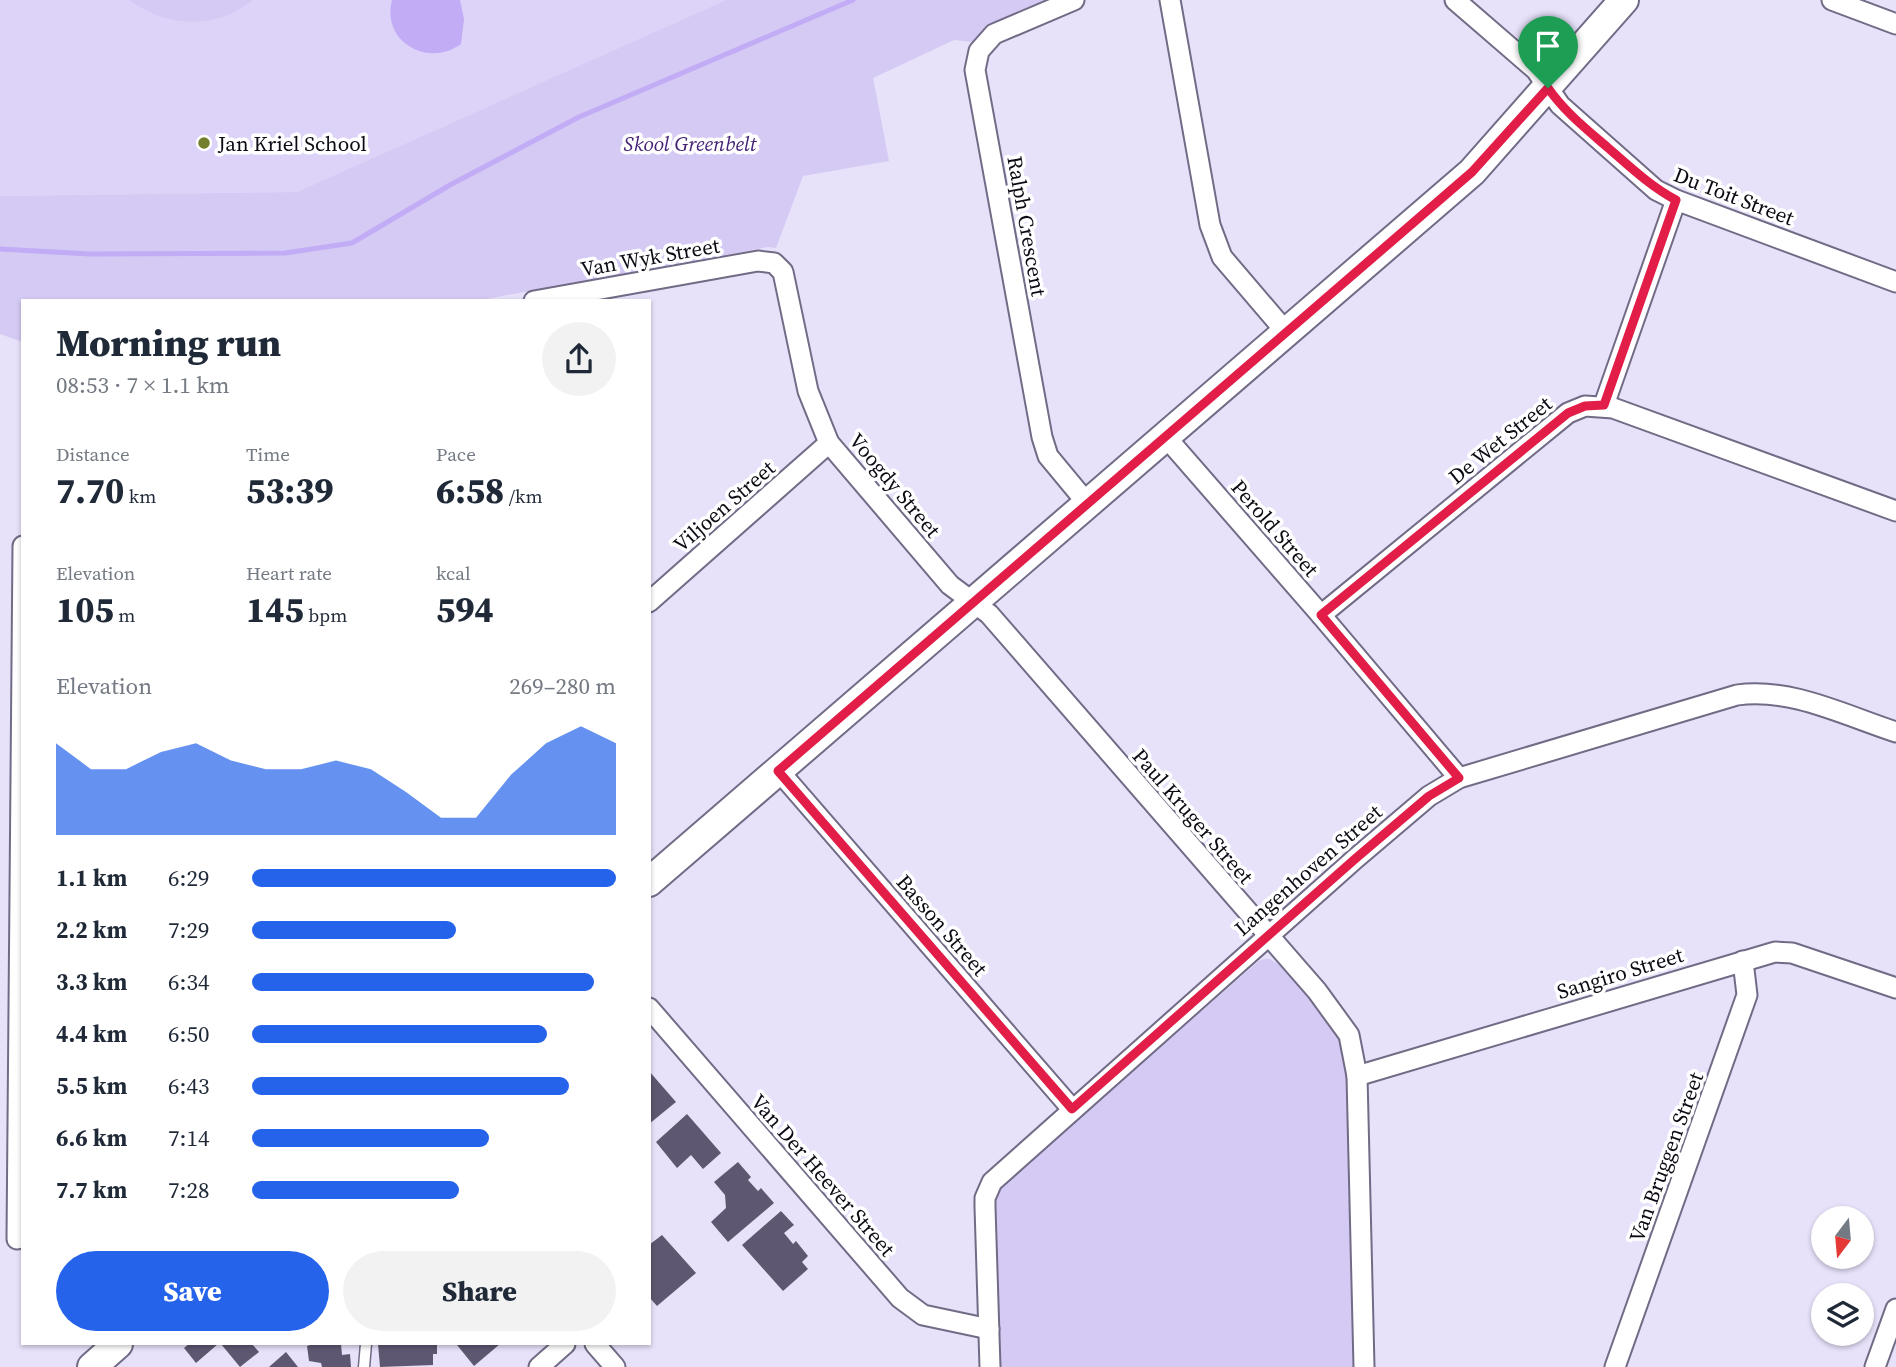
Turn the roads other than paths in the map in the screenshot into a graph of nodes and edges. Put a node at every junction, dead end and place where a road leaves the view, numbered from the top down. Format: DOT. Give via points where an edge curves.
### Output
graph roads {
  1 [pos="1074,0"];
  2 [pos="1170,0"];
  3 [pos="1455,0"];
  4 [pos="1624,0"];
  5 [pos="1832,0"];
  6 [pos="1896,24"];
  7 [pos="1548,88"];
  8 [pos="1676,200"];
  9 [pos="774,263"];
  10 [pos="1896,282"];
  11 [pos="545,299"];
  12 [pos="1286,332"];
  13 [pos="1604,405"];
  14 [pos="1165,436"];
  15 [pos="830,443"];
  16 [pos="1087,503"];
  17 [pos="1896,511"];
  18 [pos="653,591"];
  19 [pos="972,602"];
  20 [pos="1321,615"];
  21 [pos="1896,733"];
  22 [pos="778,771"];
  23 [pos="1459,778"];
  24 [pos="651,881"];
  25 [pos="1267,936"];
  26 [pos="1744,961"];
  27 [pos="1896,988"];
  28 [pos="651,1010"];
  29 [pos="21,1058"];
  30 [pos="1357,1076"];
  31 [pos="1072,1109"];
  32 [pos="17,1239"];
  33 [pos="1896,1309"];
  34 [pos="989,1329"];
  35 [pos="117,1345"];
  36 [pos="366,1345"];
  37 [pos="564,1345"];
  38 [pos="596,1345"];
  39 [pos="92,1367"];
  40 [pos="364,1367"];
  41 [pos="539,1367"];
  42 [pos="615,1367"];
  43 [pos="990,1367"];
  44 [pos="1364,1367"];
  45 [pos="1615,1367"];
  46 [pos="1875,1367"];
  1 -- 16 [label="street, Ralph Crescent" via="994,34 979,51 975,70 1042,437 1048,456"];
  2 -- 12 [label="street" via="1215,242 1222,257"];
  3 -- 7 [label="street, Du Toit Street" via="1536,70"];
  4 -- 7 [label="street"];
  5 -- 6 [label="street"];
  7 -- 8 [label="street, Du Toit Street" via="1569,114 1657,190"];
  7 -- 12 [label="street" via="1472,172"];
  8 -- 10 [label="street, Du Toit Street"];
  8 -- 13 [label="street"];
  9 -- 11 [label="street, Van Wyk Street" via="746,262"];
  9 -- 15 [label="street, Voogdy Street" via="783,272 808,391"];
  12 -- 14 [label="street"];
  13 -- 17 [label="street"];
  13 -- 20 [label="street, De Wet Street" via="1568,413"];
  14 -- 16 [label="street"];
  14 -- 20 [label="street, Perold Street"];
  15 -- 18 [label="street, Viljoen Street"];
  15 -- 19 [label="street, Voogdy Street" via="950,585"];
  16 -- 19 [label="street"];
  19 -- 22 [label="street"];
  19 -- 25 [label="street, Paul Kruger Street" via="989,614"];
  20 -- 23 [label="street, Perold Street"];
  21 -- 23 [label="street, Langenhoven Street" via="1785,695 1753,693"];
  22 -- 24 [label="street"];
  22 -- 31 [label="street, Basson Street"];
  23 -- 25 [label="street, Langenhoven Street" via="1407,814"];
  25 -- 30 [label="street, Paul Kruger Street" via="1342,1024 1352,1045"];
  25 -- 31 [label="street, Langenhoven Street"];
  26 -- 27 [label="street, Sangiro Street" via="1775,952 1792,953"];
  26 -- 30 [label="street, Sangiro Street"];
  26 -- 45 [label="street, Van Bruggen Street" via="1747,995"];
  28 -- 34 [label="street, Van Der Heever Street" via="900,1298 923,1315"];
  29 -- 32 [label="street"];
  30 -- 44 [label="street, Paul Kruger Street"];
  31 -- 34 [label="street, Langenhoven Street" via="996,1176 988,1189"];
  33 -- 46 [label="street"];
  34 -- 43 [label="street, Langenhoven Street"];
  35 -- 39 [label="street"];
  36 -- 40 [label="lane"];
  37 -- 41 [label="street"];
  38 -- 42 [label="street"];
}
